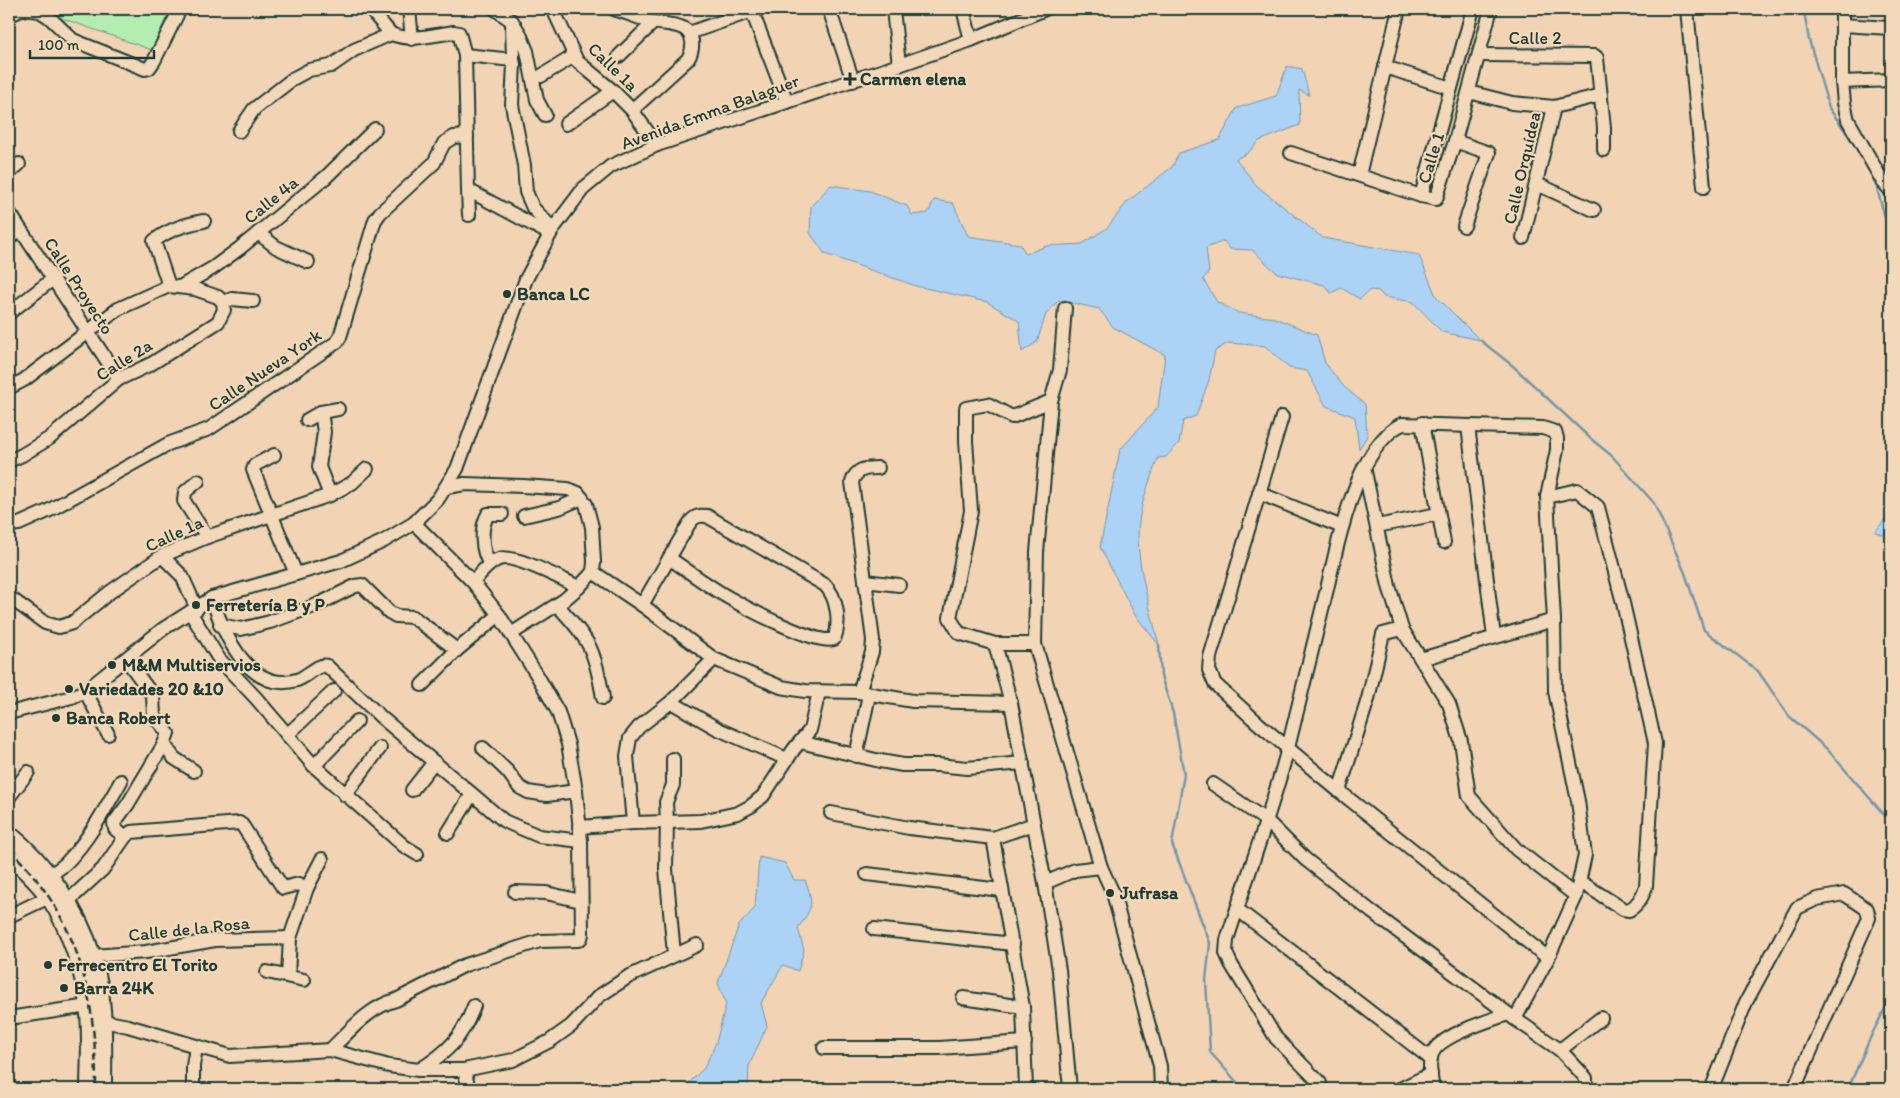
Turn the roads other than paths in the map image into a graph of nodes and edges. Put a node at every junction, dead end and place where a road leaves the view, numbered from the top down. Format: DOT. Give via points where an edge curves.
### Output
graph roads {
  1 [pos="180,9"];
  2 [pos="370,9"];
  3 [pos="409,9"];
  4 [pos="495,9"];
  5 [pos="553,9"];
  6 [pos="614,9"];
  7 [pos="829,9"];
  8 [pos="893,9"];
  9 [pos="963,9"];
  10 [pos="1045,9"];
  11 [pos="1399,9"];
  12 [pos="1473,9"];
  13 [pos="1491,9"];
  14 [pos="1687,9"];
  15 [pos="1842,9"];
  16 [pos="751,10"];
  17 [pos="9,15"];
  18 [pos="512,21"];
  19 [pos="654,22"];
  20 [pos="1843,25"];
  21 [pos="1889,28"];
  22 [pos="689,33"];
  23 [pos="391,34"];
  24 [pos="412,39"];
  25 [pos="971,40"];
  26 [pos="465,55"];
  27 [pos="574,56"];
  28 [pos="619,56"];
  29 [pos="1479,56"];
  30 [pos="513,60"];
  31 [pos="899,66"];
  32 [pos="1385,67"];
  33 [pos="541,76"];
  34 [pos="1891,80"];
  35 [pos="853,81"];
  36 [pos="1842,82"];
  37 [pos="1451,88"];
  38 [pos="613,91"];
  39 [pos="1469,92"];
  40 [pos="1601,95"];
  41 [pos="787,102"];
  42 [pos="1554,107"];
  43 [pos="632,110"];
  44 [pos="545,115"];
  45 [pos="566,124"];
  46 [pos="375,129"];
  47 [pos="239,132"];
  48 [pos="467,136"];
  49 [pos="1455,141"];
  50 [pos="657,145"];
  51 [pos="1604,150"];
  52 [pos="1291,153"];
  53 [pos="19,164"];
  54 [pos="9,173"];
  55 [pos="1360,176"];
  56 [pos="1536,184"];
  57 [pos="1704,187"];
  58 [pos="468,190"];
  59 [pos="1891,191"];
  60 [pos="1421,196"];
  61 [pos="1594,210"];
  62 [pos="9,212"];
  63 [pos="469,215"];
  64 [pos="204,221"];
  65 [pos="1464,226"];
  66 [pos="20,230"];
  67 [pos="551,232"];
  68 [pos="258,233"];
  69 [pos="9,238"];
  70 [pos="1524,238"];
  71 [pos="308,262"];
  72 [pos="53,279"];
  73 [pos="175,286"];
  74 [pos="253,301"];
  75 [pos="222,302"];
  76 [pos="1065,308"];
  77 [pos="9,313"];
  78 [pos="88,332"];
  79 [pos="119,379"];
  80 [pos="9,388"];
  81 [pos="1051,401"];
  82 [pos="338,408"];
  83 [pos="321,412"];
  84 [pos="1282,417"];
  85 [pos="307,420"];
  86 [pos="1422,423"];
  87 [pos="1468,426"];
  88 [pos="274,455"];
  89 [pos="9,461"];
  90 [pos="1364,467"];
  91 [pos="878,468"];
  92 [pos="367,469"];
  93 [pos="198,481"];
  94 [pos="447,487"];
  95 [pos="1259,493"];
  96 [pos="330,495"];
  97 [pos="1547,496"];
  98 [pos="582,498"];
  99 [pos="502,514"];
  100 [pos="1438,514"];
  101 [pos="272,515"];
  102 [pos="524,516"];
  103 [pos="414,523"];
  104 [pos="9,526"];
  105 [pos="1377,526"];
  106 [pos="1342,528"];
  107 [pos="207,537"];
  108 [pos="1444,542"];
  109 [pos="162,556"];
  110 [pos="669,558"];
  111 [pos="490,564"];
  112 [pos="593,572"];
  113 [pos="296,574"];
  114 [pos="865,581"];
  115 [pos="473,582"];
  116 [pos="899,584"];
  117 [pos="579,587"];
  118 [pos="9,597"];
  119 [pos="212,598"];
  120 [pos="557,605"];
  121 [pos="642,605"];
  122 [pos="194,610"];
  123 [pos="499,615"];
  124 [pos="1554,620"];
  125 [pos="220,625"];
  126 [pos="1402,629"];
  127 [pos="511,634"];
  128 [pos="1494,637"];
  129 [pos="995,644"];
  130 [pos="1036,644"];
  131 [pos="456,650"];
  132 [pos="126,659"];
  133 [pos="714,659"];
  134 [pos="1421,659"];
  135 [pos="422,685"];
  136 [pos="85,691"];
  137 [pos="334,691"];
  138 [pos="819,692"];
  139 [pos="864,694"];
  140 [pos="603,698"];
  141 [pos="671,702"];
  142 [pos="1011,703"];
  143 [pos="9,713"];
  144 [pos="357,721"];
  145 [pos="108,734"];
  146 [pos="287,735"];
  147 [pos="800,742"];
  148 [pos="164,744"];
  149 [pos="380,748"];
  150 [pos="483,748"];
  151 [pos="1288,749"];
  152 [pos="856,756"];
  153 [pos="673,759"];
  154 [pos="787,759"];
  155 [pos="434,762"];
  156 [pos="1023,763"];
  157 [pos="314,766"];
  158 [pos="194,771"];
  159 [pos="28,772"];
  160 [pos="121,781"];
  161 [pos="1213,784"];
  162 [pos="412,790"];
  163 [pos="576,791"];
  164 [pos="1339,792"];
  165 [pos="345,794"];
  166 [pos="472,794"];
  167 [pos="9,797"];
  168 [pos="832,813"];
  169 [pos="667,822"];
  170 [pos="1267,822"];
  171 [pos="633,823"];
  172 [pos="1034,824"];
  173 [pos="579,827"];
  174 [pos="448,833"];
  175 [pos="9,834"];
  176 [pos="125,837"];
  177 [pos="993,838"];
  178 [pos="581,841"];
  179 [pos="417,854"];
  180 [pos="9,855"];
  181 [pos="322,859"];
  182 [pos="1100,867"];
  183 [pos="867,874"];
  184 [pos="49,876"];
  185 [pos="1579,881"];
  186 [pos="1045,883"];
  187 [pos="307,888"];
  188 [pos="1001,890"];
  189 [pos="515,892"];
  190 [pos="1576,896"];
  191 [pos="49,897"];
  192 [pos="581,901"];
  193 [pos="67,902"];
  194 [pos="1237,908"];
  195 [pos="9,916"];
  196 [pos="874,929"];
  197 [pos="290,938"];
  198 [pos="1012,944"];
  199 [pos="697,945"];
  200 [pos="674,954"];
  201 [pos="93,956"];
  202 [pos="1548,958"];
  203 [pos="266,972"];
  204 [pos="288,976"];
  205 [pos="304,980"];
  206 [pos="963,998"];
  207 [pos="88,1006"];
  208 [pos="474,1006"];
  209 [pos="1023,1007"];
  210 [pos="1511,1017"];
  211 [pos="9,1018"];
  212 [pos="1601,1018"];
  213 [pos="103,1021"];
  214 [pos="1025,1042"];
  215 [pos="196,1047"];
  216 [pos="824,1048"];
  217 [pos="330,1050"];
  218 [pos="1560,1050"];
  219 [pos="1431,1059"];
  220 [pos="419,1070"];
  221 [pos="464,1070"];
  222 [pos="1431,1074"];
  223 [pos="1320,1083"];
  224 [pos="1716,1088"];
  225 [pos="89,1089"];
  226 [pos="103,1089"];
  227 [pos="193,1089"];
  228 [pos="469,1089"];
  229 [pos="1026,1089"];
  230 [pos="1070,1089"];
  231 [pos="1161,1089"];
  232 [pos="1400,1089"];
  233 [pos="1433,1089"];
  234 [pos="1586,1089"];
  235 [pos="1794,1089"];
  1 -- 17 [label="street" via="154,61 145,69 73,40 40,11 24,9"];
  2 -- 23 [label="street"];
  3 -- 24 [label="street"];
  4 -- 18 [label="street"];
  5 -- 27 [label="street, Calle 1a"];
  6 -- 19 [label="street"];
  7 -- 35 [label="street"];
  8 -- 31 [label="street"];
  9 -- 25 [label="street"];
  10 -- 25 [label="street, Avenida Emma Balaguer"];
  11 -- 32 [label="street"];
  12 -- 37 [label="street"];
  13 -- 29 [label="street, Calle 1"];
  14 -- 57 [label="street"];
  15 -- 20 [label="street"];
  16 -- 22 [label="street"];
  16 -- 41 [label="street"];
  18 -- 30 [label="street"];
  18 -- 44 [label="street" via="527,51 538,100"];
  19 -- 22 [label="street" via="685,29"];
  19 -- 28 [label="street"];
  20 -- 21 [label="street"];
  20 -- 36 [label="street"];
  22 -- 43 [label="street" via="692,52 688,59"];
  23 -- 24 [label="street"];
  23 -- 47 [label="street" via="354,50 331,66 309,70 294,78 254,109"];
  24 -- 26 [label="street" via="458,33"];
  25 -- 31 [label="street, Avenida Emma Balaguer"];
  26 -- 30 [label="street"];
  26 -- 48 [label="street"];
  27 -- 33 [label="street"];
  27 -- 38 [label="street, Calle 1a"];
  29 -- 39 [label="street, Calle 1"];
  29 -- 40 [label="street, Calle 2" via="1592,55 1597,58"];
  30 -- 67 [label="street" via="512,105 526,192 532,208"];
  31 -- 35 [label="street, Avenida Emma Balaguer"];
  32 -- 37 [label="street"];
  32 -- 55 [label="street"];
  34 -- 36 [label="street"];
  35 -- 41 [label="street, Avenida Emma Balaguer"];
  36 -- 59 [label="street" via="1848,120"];
  37 -- 60 [label="street"];
  38 -- 43 [label="street, Calle 1a"];
  38 -- 45 [label="street"];
  39 -- 42 [label="street" via="1512,103"];
  39 -- 49 [label="street, Calle 1"];
  40 -- 42 [label="street"];
  40 -- 51 [label="street"];
  41 -- 50 [label="street, Avenida Emma Balaguer"];
  42 -- 56 [label="street, Calle Orquídea"];
  43 -- 50 [label="street, Calle 1a"];
  46 -- 68 [label="street, Calle 4a" via="326,178"];
  48 -- 58 [label="street"];
  48 -- 104 [label="street, Calle Nueva York" via="454,136 444,143 434,163 375,220 337,342 209,429 168,444 48,511"];
  49 -- 60 [label="street, Calle 1" via="1437,198"];
  49 -- 65 [label="street" via="1489,153"];
  50 -- 67 [label="street, Avenida Emma Balaguer" via="611,166 596,177"];
  52 -- 55 [label="street, Calle 1"];
  53 -- 54 [label="street"];
  55 -- 60 [label="street, Calle 1"];
  56 -- 61 [label="street"];
  56 -- 70 [label="street, Calle Orquídea"];
  58 -- 63 [label="street"];
  58 -- 67 [label="street"];
  62 -- 66 [label="street, Calle Proyecto"];
  64 -- 73 [label="street" via="177,228 154,241"];
  66 -- 69 [label="street"];
  66 -- 72 [label="street, Calle Proyecto"];
  67 -- 94 [label="street, Avenida Emma Balaguer" via="526,279 457,469"];
  68 -- 71 [label="street" via="276,247"];
  68 -- 73 [label="street, Calle 4a" via="213,268"];
  72 -- 77 [label="street"];
  72 -- 78 [label="street, Calle Proyecto"];
  73 -- 75 [label="street" via="214,294"];
  73 -- 78 [label="street, Calle 4a" via="118,309"];
  74 -- 75 [label="street" via="232,299"];
  75 -- 79 [label="street, Calle 2a" via="224,310 218,322 151,364"];
  76 -- 81 [label="street" via="1060,370"];
  78 -- 79 [label="street, Calle Proyecto"];
  78 -- 80 [label="street, Calle 4a"];
  79 -- 89 [label="street, Calle 2a" via="50,438"];
  81 -- 129 [label="street" via="1012,417 988,404 966,408 972,511 950,618 959,633"];
  81 -- 130 [label="street" via="1037,552"];
  82 -- 83 [label="street"];
  83 -- 85 [label="street"];
  83 -- 96 [label="street" via="324,432 319,467"];
  84 -- 95 [label="street"];
  86 -- 87 [label="street"];
  86 -- 90 [label="street" via="1402,424 1394,428"];
  86 -- 100 [label="street"];
  87 -- 97 [label="street" via="1543,428 1555,432 1557,450"];
  87 -- 128 [label="street"];
  88 -- 101 [label="street" via="255,465 253,470"];
  90 -- 105 [label="street"];
  90 -- 106 [label="street"];
  91 -- 114 [label="street" via="858,471 852,482"];
  92 -- 96 [label="street, Calle 1a" via="352,483"];
  93 -- 107 [label="street" via="185,492 184,501"];
  94 -- 98 [label="street" via="465,484 553,487 574,490"];
  94 -- 103 [label="street, Avenida Emma Balaguer"];
  95 -- 106 [label="street"];
  95 -- 151 [label="street" via="1210,657 1209,670 1215,684"];
  96 -- 101 [label="street, Calle 1a"];
  97 -- 124 [label="street"];
  97 -- 185 [label="street" via="1577,490 1598,507 1655,743 1644,894 1634,908 1623,909"];
  98 -- 102 [label="street" via="559,508"];
  98 -- 112 [label="street" via="592,527"];
  99 -- 111 [label="street" via="488,514 486,520 483,543"];
  100 -- 105 [label="street"];
  100 -- 108 [label="street"];
  101 -- 107 [label="street, Calle 1a"];
  101 -- 113 [label="street"];
  103 -- 113 [label="street, Avenida Emma Balaguer" via="341,561"];
  103 -- 115 [label="street"];
  105 -- 126 [label="street"];
  106 -- 151 [label="street"];
  107 -- 109 [label="street, Calle 1a"];
  109 -- 118 [label="street, Calle 1a" via="72,623 59,626 46,623"];
  109 -- 122 [label="street" via="182,576"];
  110 -- 110 [label="street" via="729,598 764,616 814,637 834,639 837,623 835,605 825,585 713,519 702,516 692,519"];
  110 -- 121 [label="street"];
  111 -- 115 [label="street"];
  111 -- 117 [label="street" via="498,559 512,558"];
  112 -- 117 [label="street"];
  112 -- 121 [label="street"];
  113 -- 119 [label="street, Avenida Emma Balaguer"];
  114 -- 116 [label="street"];
  114 -- 139 [label="street" via="873,640"];
  115 -- 123 [label="street"];
  117 -- 120 [label="street"];
  119 -- 122 [label="street, Avenida Emma Balaguer"];
  119 -- 125 [label="street"];
  120 -- 127 [label="street"];
  120 -- 140 [label="street" via="577,626 594,653"];
  121 -- 133 [label="street"];
  122 -- 132 [label="street, Avenida Emma Balaguer" via="163,628"];
  122 -- 146 [label="street" via="219,659"];
  123 -- 127 [label="street"];
  123 -- 131 [label="street"];
  124 -- 128 [label="street"];
  124 -- 185 [label="street" via="1555,691 1578,801 1585,855"];
  125 -- 131 [label="street" via="241,629 270,622 362,585 392,614 414,617"];
  125 -- 155 [label="street" via="240,657 266,679 291,681 310,674 320,666 332,668 382,718"];
  126 -- 134 [label="street"];
  126 -- 164 [label="street" via="1383,634 1368,699"];
  127 -- 163 [label="street" via="558,712 568,744"];
  128 -- 134 [label="street"];
  129 -- 130 [label="street"];
  129 -- 142 [label="street"];
  130 -- 182 [label="street"];
  131 -- 135 [label="street"];
  132 -- 136 [label="street, Avenida Emma Balaguer"];
  132 -- 148 [label="street" via="153,696 154,716 168,734"];
  133 -- 138 [label="street" via="781,686"];
  133 -- 141 [label="street"];
  134 -- 190 [label="street" via="1449,704 1461,741 1469,796 1516,849"];
  136 -- 143 [label="street, Avenida Emma Balaguer"];
  136 -- 145 [label="street"];
  137 -- 146 [label="street"];
  138 -- 139 [label="street"];
  138 -- 147 [label="street" via="810,730"];
  139 -- 142 [label="street" via="913,701"];
  139 -- 152 [label="street"];
  141 -- 154 [label="street" via="718,729"];
  141 -- 171 [label="street" via="630,738 627,756"];
  142 -- 156 [label="street"];
  144 -- 157 [label="street"];
  146 -- 157 [label="street"];
  147 -- 152 [label="street"];
  147 -- 154 [label="street"];
  148 -- 158 [label="street" via="174,758"];
  148 -- 176 [label="street" via="114,823 114,829"];
  149 -- 165 [label="street"];
  150 -- 163 [label="street" via="528,792 547,795"];
  151 -- 164 [label="street"];
  151 -- 170 [label="street"];
  152 -- 156 [label="street" via="903,765 967,768"];
  153 -- 169 [label="street" via="673,785 666,802"];
  154 -- 169 [label="street" via="763,796 752,806 738,813 701,821"];
  155 -- 162 [label="street"];
  155 -- 166 [label="street"];
  156 -- 172 [label="street"];
  157 -- 165 [label="street"];
  159 -- 167 [label="street"];
  160 -- 184 [label="street" via="97,824 68,862"];
  161 -- 170 [label="street"];
  163 -- 173 [label="street"];
  164 -- 202 [label="street"];
  165 -- 179 [label="street"];
  166 -- 174 [label="street"];
  166 -- 178 [label="street" via="504,821 524,830 539,836"];
  168 -- 177 [label="street" via="909,828"];
  169 -- 171 [label="street"];
  169 -- 200 [label="street" via="666,870"];
  170 -- 194 [label="street"];
  170 -- 210 [label="street" via="1312,864 1372,912"];
  171 -- 173 [label="street"];
  172 -- 177 [label="street"];
  172 -- 186 [label="street"];
  173 -- 178 [label="street"];
  175 -- 184 [label="main road"];
  176 -- 187 [label="street" via="133,831 240,823 283,888 299,884"];
  176 -- 193 [label="street" via="103,869"];
  177 -- 188 [label="street"];
  178 -- 192 [label="street"];
  180 -- 191 [label="main road"];
  181 -- 187 [label="street"];
  182 -- 186 [label="street" via="1076,870"];
  182 -- 231 [label="street" via="1113,892 1160,1066"];
  183 -- 188 [label="street"];
  184 -- 193 [label="main road"];
  185 -- 190 [label="street"];
  186 -- 230 [label="street" via="1059,970"];
  187 -- 197 [label="street"];
  188 -- 198 [label="street"];
  189 -- 192 [label="street" via="546,893"];
  190 -- 202 [label="street"];
  191 -- 195 [label="street"];
  191 -- 207 [label="main road" via="83,974"];
  192 -- 217 [label="street" via="581,938 578,940 540,941 465,965 374,1009"];
  193 -- 201 [label="main road"];
  194 -- 219 [label="street"];
  194 -- 223 [label="street" via="1227,940 1226,953 1231,964 1276,1038"];
  196 -- 198 [label="street"];
  197 -- 201 [label="street, Calle de la Rosa" via="215,940 146,952"];
  197 -- 204 [label="street"];
  198 -- 209 [label="street"];
  199 -- 200 [label="street"];
  200 -- 221 [label="street" via="599,996 571,1026 550,1041 513,1060"];
  201 -- 213 [label="main road"];
  202 -- 210 [label="street"];
  203 -- 204 [label="street"];
  204 -- 205 [label="street"];
  206 -- 209 [label="street"];
  207 -- 211 [label="street"];
  207 -- 225 [label="main road"];
  208 -- 220 [label="street" via="458,1039 440,1057"];
  209 -- 214 [label="street"];
  210 -- 218 [label="street"];
  210 -- 219 [label="street" via="1461,1031 1437,1046"];
  212 -- 218 [label="street"];
  213 -- 215 [label="street"];
  213 -- 226 [label="main road"];
  214 -- 216 [label="street" via="940,1048"];
  214 -- 229 [label="street"];
  215 -- 217 [label="street" via="230,1056"];
  215 -- 227 [label="street"];
  217 -- 220 [label="street" via="388,1066"];
  218 -- 234 [label="street" via="1586,1078"];
  219 -- 222 [label="street"];
  220 -- 221 [label="street"];
  221 -- 228 [label="street"];
  222 -- 232 [label="street"];
  222 -- 233 [label="street"];
  224 -- 235 [label="street" via="1746,1002 1797,908 1817,899 1844,894 1867,909 1869,918"];
}
